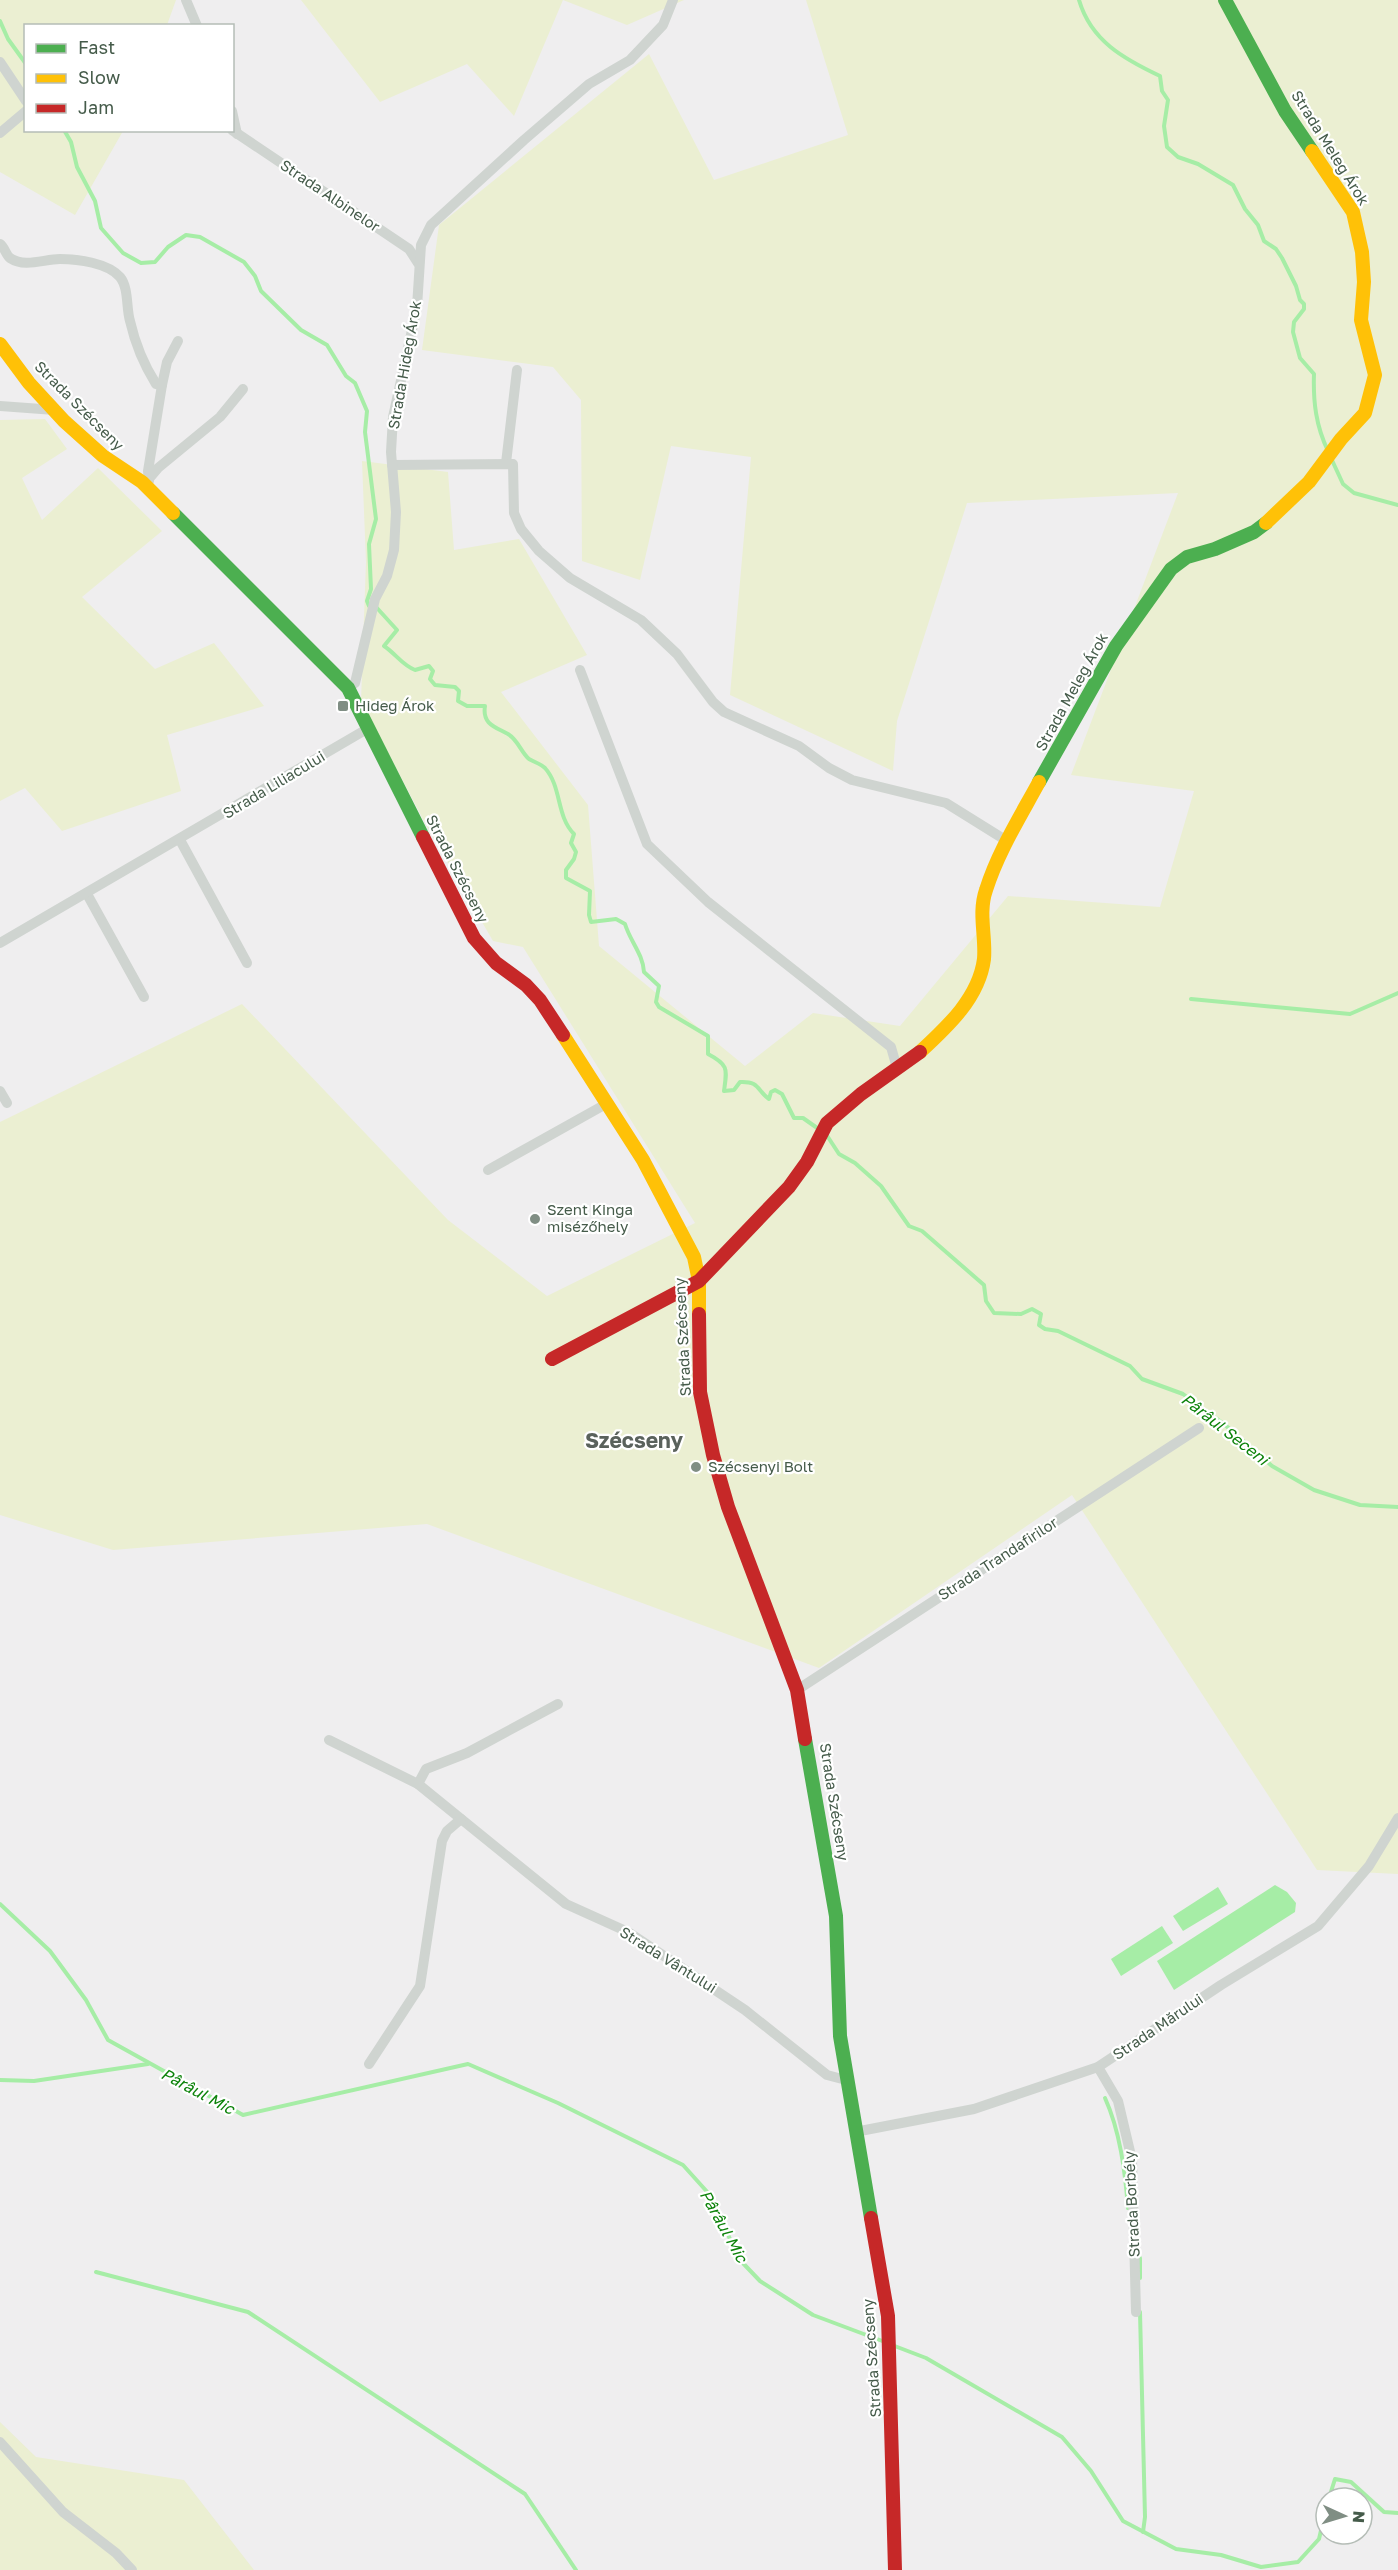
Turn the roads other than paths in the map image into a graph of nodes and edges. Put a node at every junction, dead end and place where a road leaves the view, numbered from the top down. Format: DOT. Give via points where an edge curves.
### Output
graph roads {
  1 [pos="186,0"];
  2 [pos="674,0"];
  3 [pos="1225,0"];
  4 [pos="196,24"];
  5 [pos="0,62"];
  6 [pos="24,98"];
  7 [pos="24,113"];
  8 [pos="234,132"];
  9 [pos="0,133"];
  10 [pos="0,244"];
  11 [pos="418,263"];
  12 [pos="178,341"];
  13 [pos="0,344"];
  14 [pos="517,370"];
  15 [pos="162,385"];
  16 [pos="243,389"];
  17 [pos="0,406"];
  18 [pos="55,410"];
  19 [pos="506,463"];
  20 [pos="392,465"];
  21 [pos="145,482"];
  22 [pos="580,670"];
  23 [pos="348,688"];
  24 [pos="367,729"];
  25 [pos="180,840"];
  26 [pos="1007,841"];
  27 [pos="87,894"];
  28 [pos="0,943"];
  29 [pos="247,963"];
  30 [pos="144,997"];
  31 [pos="897,1068"];
  32 [pos="0,1090"];
  33 [pos="7,1103"];
  34 [pos="606,1104"];
  35 [pos="488,1170"];
  36 [pos="699,1281"];
  37 [pos="552,1359"];
  38 [pos="1199,1428"];
  39 [pos="797,1690"];
  40 [pos="558,1704"];
  41 [pos="329,1740"];
  42 [pos="418,1784"];
  43 [pos="1398,1818"];
  44 [pos="461,1819"];
  45 [pos="369,2064"];
  46 [pos="1098,2067"];
  47 [pos="846,2080"];
  48 [pos="855,2132"];
  49 [pos="1136,2312"];
  50 [pos="0,2442"];
  51 [pos="132,2570"];
  52 [pos="895,2570"];
  1 -- 4 [label="street"];
  2 -- 11 [label="street, Strada Hideg Árok" via="663,25 630,60 589,84 431,225 421,244"];
  3 -- 26 [label="street, Strada Meleg Árok" via="1285,111 1353,212 1364,282 1360,314 1375,375 1365,413 1288,505 1254,532 1187,557 1163,578 1102,667"];
  5 -- 6 [label="street"];
  7 -- 9 [label="street"];
  8 -- 11 [label="street, Strada Albinelor" via="409,249"];
  10 -- 15 [label="street" via="8,257 18,261 60,259 115,272 125,285 140,353 156,384"];
  11 -- 20 [label="street, Strada Hideg Árok" via="417,307 393,417"];
  12 -- 15 [label="street" via="167,362"];
  13 -- 18 [label="street, Strada Szécseny"];
  14 -- 19 [label="street"];
  15 -- 21 [label="street"];
  16 -- 21 [label="street" via="220,417"];
  17 -- 18 [label="street"];
  18 -- 21 [label="street, Strada Szécseny" via="118,469"];
  19 -- 20 [label="street"];
  19 -- 26 [label="street" via="513,464 514,513 521,530 539,551 570,578 641,620 677,654 724,712 799,746 852,780 935,799 974,818"];
  20 -- 23 [label="street, Strada Hideg Árok" via="394,550 373,607 355,683"];
  21 -- 23 [label="street, Strada Szécseny"];
  22 -- 31 [label="street" via="646,844 708,902 891,1047"];
  23 -- 24 [label="street, Strada Szécseny"];
  24 -- 25 [label="street, Strada Liliacului"];
  24 -- 34 [label="street, Strada Szécseny" via="474,938 496,963 536,994"];
  25 -- 27 [label="street, Strada Liliacului"];
  25 -- 29 [label="street"];
  26 -- 31 [label="street, Strada Meleg Árok" via="985,892 984,958 974,990 954,1020"];
  27 -- 28 [label="street, Strada Liliacului"];
  27 -- 30 [label="street"];
  31 -- 36 [label="street, Strada Meleg Árok" via="844,1107 822,1131 789,1187"];
  32 -- 33 [label="street"];
  34 -- 35 [label="street"];
  34 -- 36 [label="street, Strada Szécseny" via="643,1160 688,1244"];
  36 -- 37 [label="street, Strada Meleg Árok"];
  36 -- 39 [label="street, Strada Szécseny" via="700,1392 713,1455 728,1507"];
  38 -- 39 [label="street, Strada Trandafirilor"];
  39 -- 47 [label="street, Strada Szécseny" via="836,1916 840,2036"];
  40 -- 42 [label="street" via="467,1753 426,1769"];
  41 -- 42 [label="street, Strada Vântului"];
  42 -- 44 [label="street, Strada Vântului"];
  43 -- 46 [label="street, Strada Mărului" via="1369,1866 1318,1926"];
  44 -- 45 [label="street" via="447,1831 442,1842 420,1986"];
  44 -- 47 [label="street, Strada Vântului" via="567,1904 628,1932 745,2010 827,2075"];
  46 -- 48 [label="street, Strada Mărului" via="974,2109"];
  46 -- 49 [label="street, Strada Borbély" via="1118,2101 1132,2160"];
  47 -- 48 [label="street, Strada Szécseny"];
  48 -- 52 [label="street, Strada Szécseny" via="888,2316"];
  50 -- 51 [label="street" via="63,2512"];
}
